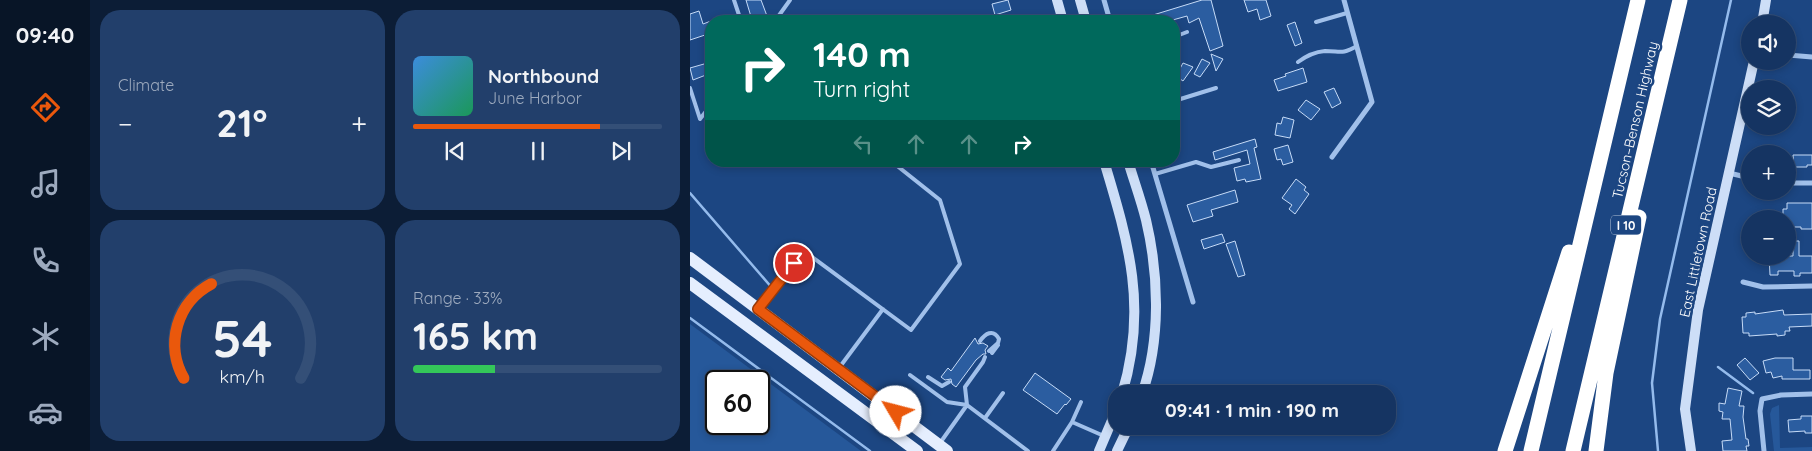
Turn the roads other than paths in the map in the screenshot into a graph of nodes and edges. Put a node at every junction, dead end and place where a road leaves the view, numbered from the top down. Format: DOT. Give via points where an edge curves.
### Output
graph roads {
  1 [pos="734,0"];
  2 [pos="790,0"];
  3 [pos="1057,0"];
  4 [pos="1080,0"];
  5 [pos="1104,0"];
  6 [pos="1344,0"];
  7 [pos="1638,0"];
  8 [pos="1682,0"];
  9 [pos="1766,0"];
  10 [pos="1347,13"];
  11 [pos="739,15"];
  12 [pos="779,15"];
  13 [pos="1061,15"];
  14 [pos="1084,15"];
  15 [pos="1108,15"];
  16 [pos="1764,15"];
  17 [pos="1316,22"];
  18 [pos="1187,32"];
  19 [pos="1180,35"];
  20 [pos="1356,46"];
  21 [pos="1796,55"];
  22 [pos="1812,57"];
  23 [pos="1298,62"];
  24 [pos="1752,70"];
  25 [pos="690,88"];
  26 [pos="1216,88"];
  27 [pos="1180,99"];
  28 [pos="705,113"];
  29 [pos="1606,133"];
  30 [pos="1332,157"];
  31 [pos="1238,160"];
  32 [pos="899,167"];
  33 [pos="1106,167"];
  34 [pos="1130,167"];
  35 [pos="1153,167"];
  36 [pos="1179,167"];
  37 [pos="1180,167"];
  38 [pos="1728,173"];
  39 [pos="1155,174"];
  40 [pos="1741,176"];
  41 [pos="1796,183"];
  42 [pos="1812,183"];
  43 [pos="690,258"];
  44 [pos="1743,282"];
  45 [pos="690,283"];
  46 [pos="1812,286"];
  47 [pos="1193,302"];
  48 [pos="758,309"];
  49 [pos="883,309"];
  50 [pos="980,341"];
  51 [pos="990,352"];
  52 [pos="985,360"];
  53 [pos="838,369"];
  54 [pos="910,375"];
  55 [pos="928,377"];
  56 [pos="949,382"];
  57 [pos="1124,385"];
  58 [pos="1144,385"];
  59 [pos="1003,393"];
  60 [pos="1812,394"];
  61 [pos="1081,402"];
  62 [pos="967,405"];
  63 [pos="984,418"];
  64 [pos="1072,422"];
  65 [pos="1108,432"];
  66 [pos="1125,435"];
  67 [pos="1106,437"];
  68 [pos="943,448"];
  69 [pos="917,451"];
  70 [pos="1028,451"];
  71 [pos="1053,451"];
  72 [pos="1099,451"];
  73 [pos="1117,451"];
  74 [pos="1505,451"];
  75 [pos="1531,451"];
  76 [pos="1573,451"];
  77 [pos="1596,451"];
  78 [pos="1691,451"];
  79 [pos="1764,451"];
  1 -- 11 [label="lane"];
  2 -- 12 [label="lane"];
  3 -- 13 [label="main road"];
  4 -- 14 [label="main road"];
  5 -- 15 [label="street"];
  6 -- 10 [label="street"];
  7 -- 29 [label="highway, Tucson–Benson Highway"];
  8 -- 76 [label="highway, Tucson–Benson Highway / I 10"];
  8 -- 77 [label="highway" via="1606,373"];
  9 -- 16 [label="main road"];
  10 -- 17 [label="lane"];
  10 -- 20 [label="street"];
  18 -- 19 [label="lane"];
  20 -- 23 [label="lane" via="1344,53 1318,52"];
  20 -- 30 [label="street" via="1372,102"];
  21 -- 22 [label="street"];
  24 -- 38 [label="main road, East Littletown Road"];
  25 -- 28 [label="lane" via="700,120"];
  26 -- 27 [label="lane"];
  29 -- 74 [label="highway"];
  29 -- 75 [label="highway, Tucson–Benson Highway"];
  31 -- 37 [label="lane" via="1211,167 1196,162"];
  32 -- 49 [label="lane" via="940,200 960,264 911,330"];
  33 -- 57 [label="main road" via="1123,223 1134,278 1135,323"];
  34 -- 58 [label="main road" via="1146,221 1154,266 1153,348"];
  35 -- 39 [label="street"];
  36 -- 39 [label="lane"];
  38 -- 40 [label="street"];
  38 -- 78 [label="main road, East Littletown Road" via="1698,310 1690,364 1685,409"];
  39 -- 47 [label="street"];
  41 -- 42 [label="street"];
  43 -- 48 [label="main road"];
  44 -- 46 [label="street" via="1763,288"];
  45 -- 69 [label="main road"];
  48 -- 49 [label="lane" via="804,251"];
  48 -- 53 [label="main road"];
  49 -- 53 [label="lane"];
  50 -- 51 [label="lane" via="990,332 998,336 998,343"];
  52 -- 62 [label="lane" via="965,387"];
  53 -- 68 [label="main road"];
  54 -- 62 [label="lane" via="947,402"];
  55 -- 56 [label="lane" via="942,386"];
  59 -- 63 [label="lane"];
  60 -- 79 [label="street" via="1781,394 1762,399"];
  61 -- 64 [label="lane"];
  62 -- 63 [label="lane"];
  62 -- 68 [label="lane"];
  63 -- 70 [label="lane"];
  64 -- 67 [label="lane"];
  64 -- 71 [label="lane"];
  65 -- 67 [label="main road"];
  66 -- 73 [label="main road"];
  67 -- 72 [label="main road"];
}
